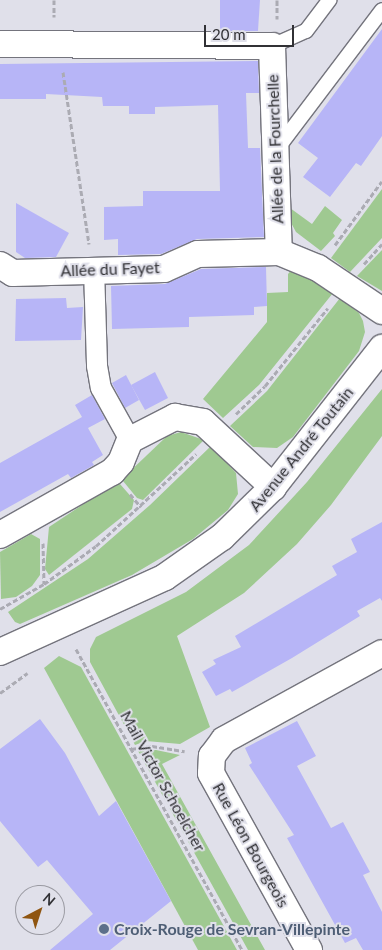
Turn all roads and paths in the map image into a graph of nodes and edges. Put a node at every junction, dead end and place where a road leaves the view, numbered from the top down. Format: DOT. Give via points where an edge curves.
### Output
graph roads {
  1 [pos="329,0"];
  2 [pos="382,10"];
  3 [pos="0,44"];
  4 [pos="54,44"];
  5 [pos="272,46"];
  6 [pos="275,151"];
  7 [pos="382,181"];
  8 [pos="279,252"];
  9 [pos="0,266"];
  10 [pos="318,268"];
  11 [pos="94,269"];
  12 [pos="382,311"];
  13 [pos="382,348"];
  14 [pos="130,440"];
  15 [pos="273,487"];
  16 [pos="42,511"];
  17 [pos="0,534"];
  18 [pos="44,584"];
  19 [pos="63,624"];
  20 [pos="0,652"];
  21 [pos="382,653"];
  22 [pos="131,749"];
  23 [pos="212,756"];
  24 [pos="242,950"];
  25 [pos="309,950"];
  1 -- 5 [label="lane" via="306,31"];
  2 -- 6 [label="lane"];
  3 -- 4 [label="street"];
  4 -- 5 [label="street"];
  4 -- 11 [label="path" via="64,75"];
  5 -- 6 [label="street, Allée de la Fourchelle"];
  6 -- 8 [label="street, Allée de la Fourchelle"];
  7 -- 10 [label="path"];
  8 -- 10 [label="street, Allée du Fayet"];
  8 -- 11 [label="street, Allée du Fayet" via="198,254 164,269"];
  9 -- 11 [label="street, Allée du Fayet" via="13,273"];
  10 -- 12 [label="street, Allée du Fayet"];
  11 -- 14 [label="street" via="97,366 101,388"];
  13 -- 15 [label="street, Avenue André Toutain"];
  14 -- 15 [label="street" via="175,417 190,417 217,432"];
  14 -- 16 [label="street" via="112,472"];
  15 -- 19 [label="street, Avenue André Toutain" via="222,537 188,562 132,593"];
  16 -- 17 [label="street"];
  16 -- 18 [label="path"];
  19 -- 20 [label="street, Avenue André Toutain"];
  19 -- 22 [label="path, Mail Victor Schoelcher"];
  21 -- 23 [label="street" via="224,740"];
  22 -- 23 [label="path" via="152,746"];
  22 -- 24 [label="path, Mail Victor Schoelcher"];
  23 -- 25 [label="street, Rue Léon Bourgeois" via="211,773"];
}
